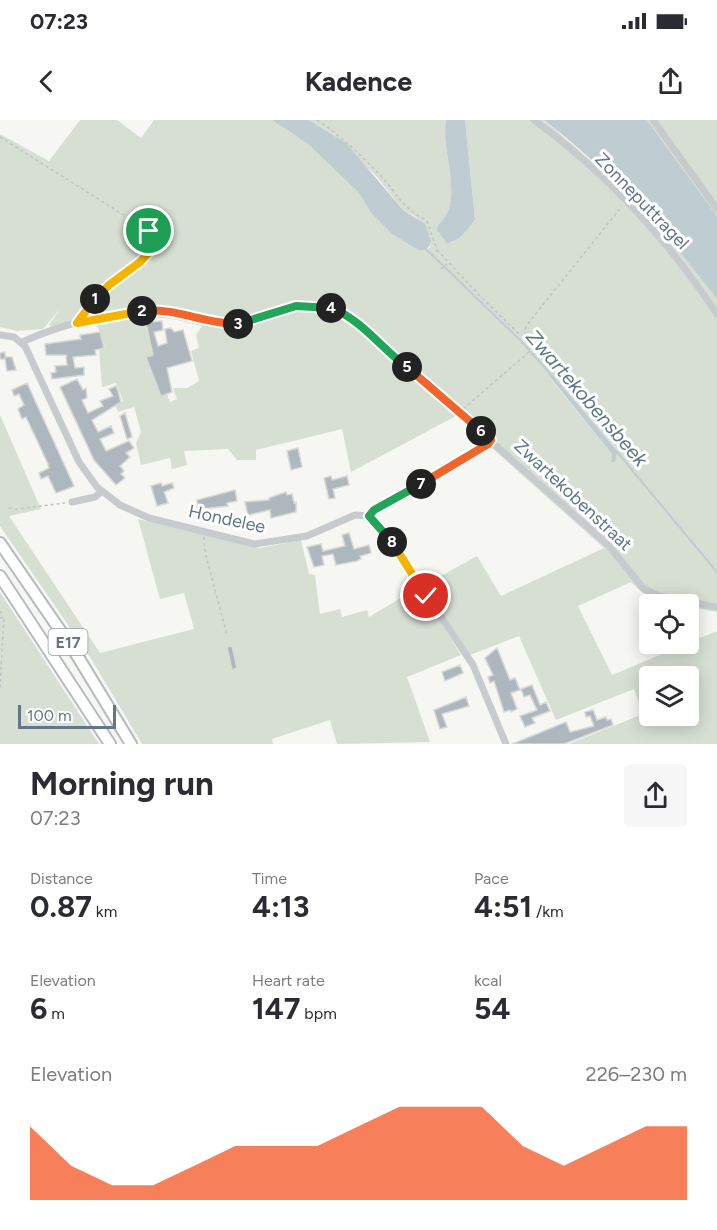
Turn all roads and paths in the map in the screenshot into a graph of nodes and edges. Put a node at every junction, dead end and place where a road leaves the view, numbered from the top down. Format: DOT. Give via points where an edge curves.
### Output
graph roads {
  1 [pos="317,120"];
  2 [pos="534,120"];
  3 [pos="653,120"];
  4 [pos="0,137"];
  5 [pos="626,201"];
  6 [pos="717,209"];
  7 [pos="436,251"];
  8 [pos="430,257"];
  9 [pos="447,264"];
  10 [pos="442,269"];
  11 [pos="717,314"];
  12 [pos="77,323"];
  13 [pos="0,335"];
  14 [pos="525,336"];
  15 [pos="22,342"];
  16 [pos="460,412"];
  17 [pos="491,440"];
  18 [pos="102,491"];
  19 [pos="72,502"];
  20 [pos="9,508"];
  21 [pos="369,516"];
  22 [pos="204,531"];
  23 [pos="0,543"];
  24 [pos="0,576"];
  25 [pos="717,607"];
  26 [pos="0,611"];
  27 [pos="4,617"];
  28 [pos="0,618"];
  29 [pos="227,635"];
  30 [pos="0,688"];
  31 [pos="110,744"];
  32 [pos="131,744"];
  33 [pos="506,744"];
  1 -- 7 [label="path" via="341,136 383,178 407,210 427,221"];
  2 -- 5 [label="street, Zonneputtragel"];
  3 -- 6 [label="street"];
  4 -- 12 [label="path" via="149,231 155,240 149,254 90,303"];
  5 -- 11 [label="street, Zonneputtragel" via="691,276"];
  5 -- 14 [label="path" via="526,326"];
  7 -- 8 [label="path"];
  7 -- 9 [label="path"];
  9 -- 10 [label="path"];
  9 -- 14 [label="path"];
  12 -- 15 [label="street, Zwartekobenstraat"];
  12 -- 16 [label="street, Zwartekobenstraat" via="146,310 236,324 296,306 326,307 354,320"];
  13 -- 15 [label="street"];
  14 -- 16 [label="path" via="533,342 528,353"];
  15 -- 18 [label="street, Hondelee" via="79,462"];
  16 -- 17 [label="street, Zwartekobenstraat"];
  17 -- 21 [label="path"];
  17 -- 25 [label="street, Zwartekobenstraat" via="608,545 644,589 659,596"];
  18 -- 19 [label="street" via="95,497"];
  18 -- 22 [label="street, Hondelee" via="134,512"];
  19 -- 20 [label="path"];
  21 -- 22 [label="street, Hondelee" via="355,515 307,536 261,544"];
  21 -- 33 [label="street" via="387,534 473,665"];
  22 -- 29 [label="path" via="205,552"];
  23 -- 32 [label="highway, E17" via="75,652"];
  24 -- 31 [label="highway, E17"];
  26 -- 27 [label="path"];
  27 -- 28 [label="path"];
  27 -- 30 [label="path"];
}
